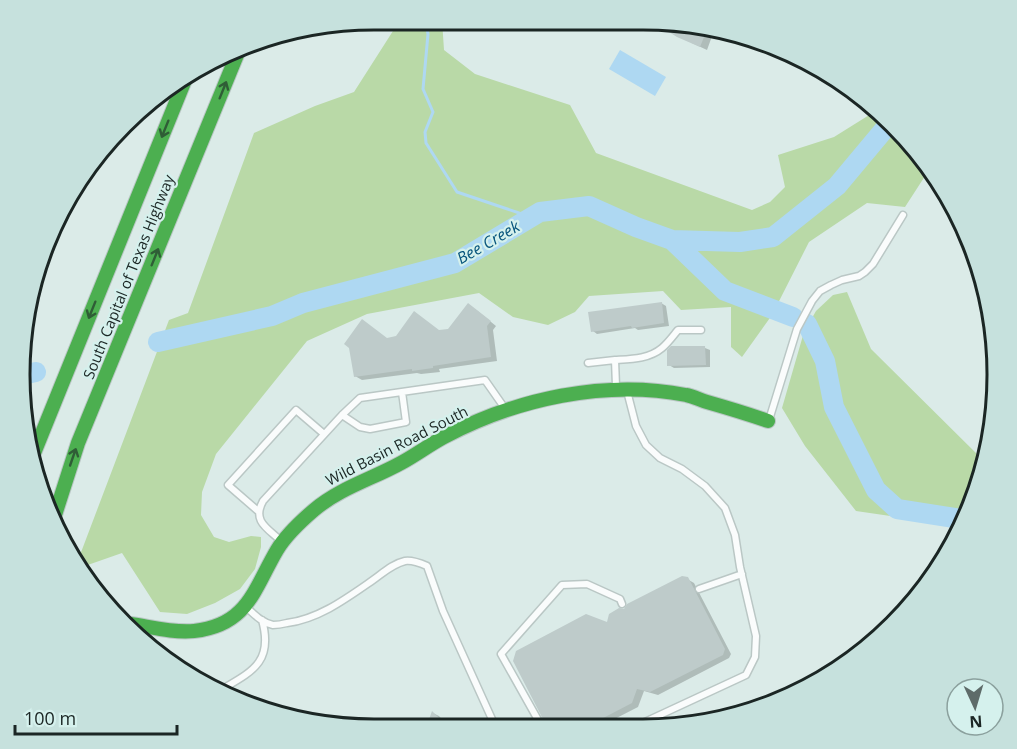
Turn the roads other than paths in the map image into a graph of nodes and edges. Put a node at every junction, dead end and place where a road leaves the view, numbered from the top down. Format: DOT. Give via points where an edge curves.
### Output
graph roads {
  1 [pos="234,60"];
  2 [pos="185,87"];
  3 [pos="903,215"];
  4 [pos="701,330"];
  5 [pos="615,360"];
  6 [pos="588,363"];
  7 [pos="622,390"];
  8 [pos="402,392"];
  9 [pos="507,410"];
  10 [pos="342,415"];
  11 [pos="768,421"];
  12 [pos="324,434"];
  13 [pos="38,444"];
  14 [pos="57,508"];
  15 [pos="258,512"];
  16 [pos="282,543"];
  17 [pos="742,574"];
  18 [pos="699,589"];
  19 [pos="622,604"];
  20 [pos="246,607"];
  21 [pos="262,620"];
  22 [pos="138,625"];
  23 [pos="228,686"];
  24 [pos="492,719"];
  25 [pos="538,719"];
  26 [pos="652,719"];
  14 -- 1 [label="main road, South Capital of Texas Highway, one-way" via="78,442"];
  2 -- 13 [label="main road, South Capital of Texas Highway, one-way"];
  3 -- 11 [label="lane" via="866,272 831,285 812,301 797,329"];
  4 -- 5 [label="lane" via="678,330 653,355"];
  5 -- 6 [label="lane"];
  5 -- 7 [label="lane"];
  7 -- 9 [label="main road, Wild Basin Road South" via="560,396"];
  7 -- 11 [label="main road, Wild Basin Road South" via="687,396"];
  7 -- 17 [label="lane" via="646,445 705,486 724,508 735,535"];
  8 -- 9 [label="lane" via="484,380"];
  8 -- 10 [label="lane" via="360,398"];
  8 -- 10 [label="lane" via="406,422 370,429"];
  9 -- 16 [label="main road, Wild Basin Road South" via="450,434 324,502"];
  10 -- 12 [label="lane"];
  12 -- 15 [label="lane" via="263,501"];
  12 -- 15 [label="lane" via="296,410 228,485"];
  15 -- 16 [label="lane" via="261,523"];
  16 -- 20 [label="main road, Wild Basin Road South"];
  17 -- 18 [label="lane"];
  17 -- 26 [label="lane" via="756,636 755,657 746,675"];
  19 -- 25 [label="lane" via="620,599 587,584 562,585 501,654"];
  20 -- 21 [label="lane"];
  20 -- 22 [label="main road, Wild Basin Road South" via="221,625 196,631"];
  21 -- 23 [label="lane" via="266,634 260,661"];
  21 -- 24 [label="lane" via="274,625 309,619 393,565 416,562 427,567"];
}
